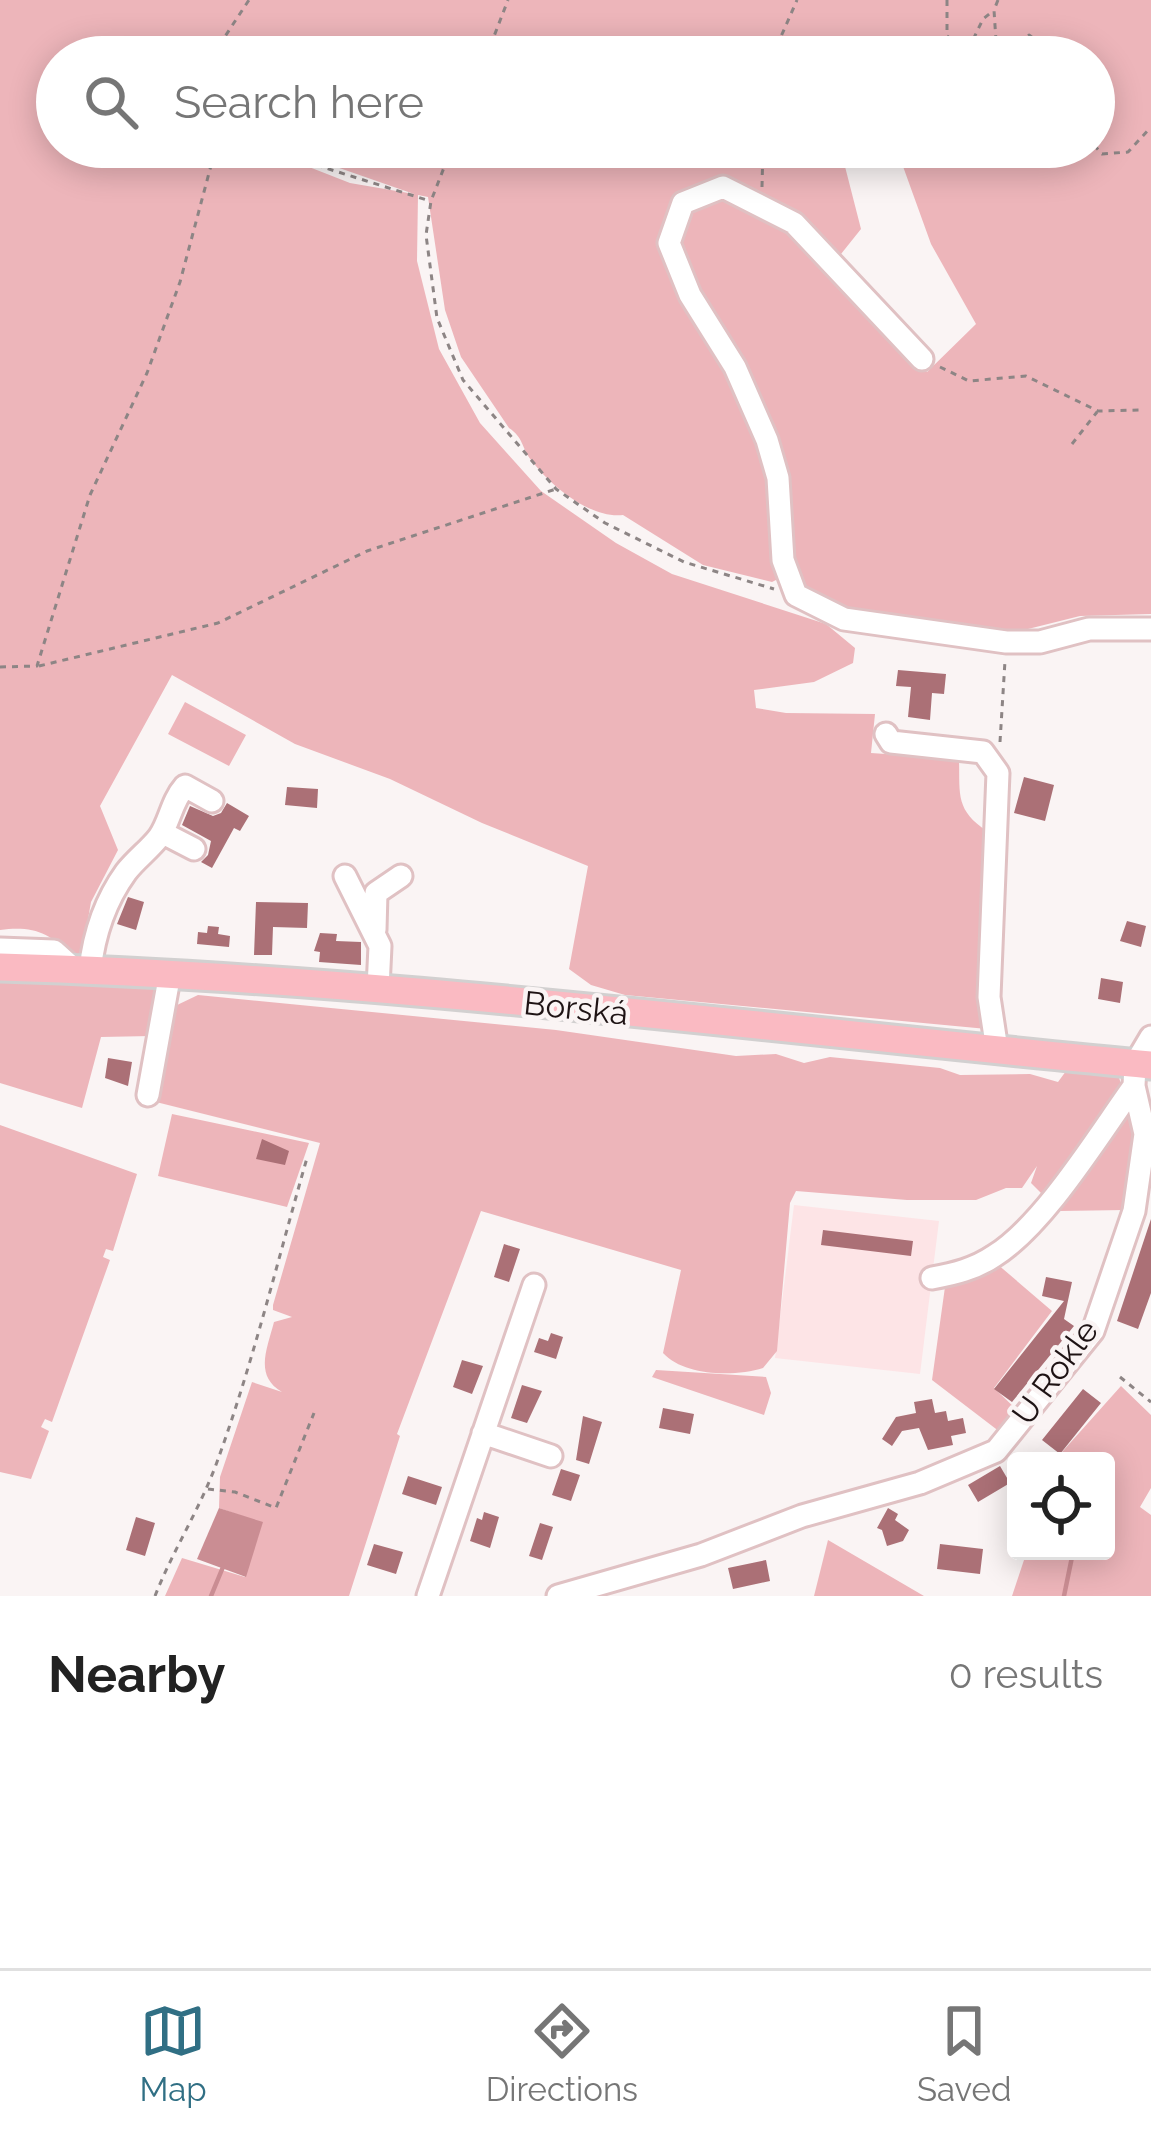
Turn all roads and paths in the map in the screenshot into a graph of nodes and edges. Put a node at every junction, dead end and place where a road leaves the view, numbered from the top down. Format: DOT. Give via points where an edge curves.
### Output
graph roads {
  1 [pos="249,0"];
  2 [pos="508,0"];
  3 [pos="796,0"];
  4 [pos="947,0"];
  5 [pos="998,0"];
  6 [pos="994,10"];
  7 [pos="225,36"];
  8 [pos="494,36"];
  9 [pos="781,36"];
  10 [pos="947,36"];
  11 [pos="975,36"];
  12 [pos="996,36"];
  13 [pos="1151,127"];
  14 [pos="1115,153"];
  15 [pos="210,168"];
  16 [pos="326,168"];
  17 [pos="444,168"];
  18 [pos="763,168"];
  19 [pos="431,201"];
  20 [pos="762,206"];
  21 [pos="922,359"];
  22 [pos="1142,410"];
  23 [pos="1098,411"];
  24 [pos="1072,443"];
  25 [pos="556,489"];
  26 [pos="796,595"];
  27 [pos="1151,629"];
  28 [pos="1006,642"];
  29 [pos="37,666"];
  30 [pos="0,667"];
  31 [pos="886,734"];
  32 [pos="998,773"];
  33 [pos="212,801"];
  34 [pos="163,832"];
  35 [pos="194,849"];
  36 [pos="401,875"];
  37 [pos="345,876"];
  38 [pos="375,930"];
  39 [pos="0,949"];
  40 [pos="0,967"];
  41 [pos="82,969"];
  42 [pos="170,974"];
  43 [pos="378,988"];
  44 [pos="1151,1037"];
  45 [pos="997,1050"];
  46 [pos="1140,1072"];
  47 [pos="148,1096"];
  48 [pos="307,1158"];
  49 [pos="932,1278"];
  50 [pos="534,1285"];
  51 [pos="1120,1377"];
  52 [pos="1151,1402"];
  53 [pos="314,1413"];
  54 [pos="484,1433"];
  55 [pos="551,1456"];
  56 [pos="206,1489"];
  57 [pos="155,1596"];
  58 [pos="428,1596"];
  59 [pos="558,1596"];
  1 -- 7 [label="path"];
  2 -- 8 [label="path"];
  3 -- 9 [label="path"];
  4 -- 10 [label="path"];
  5 -- 6 [label="path"];
  6 -- 11 [label="path"];
  6 -- 12 [label="path"];
  13 -- 14 [label="path" via="1128,152"];
  15 -- 29 [label="path" via="180,282 90,495"];
  16 -- 19 [label="path"];
  17 -- 19 [label="path"];
  18 -- 20 [label="path"];
  19 -- 25 [label="path" via="426,235 437,318 463,380"];
  20 -- 21 [label="street" via="794,223"];
  20 -- 26 [label="street" via="723,187 683,203 669,243 767,440 778,478 782,560"];
  21 -- 23 [label="path" via="969,381 1026,376"];
  22 -- 23 [label="path"];
  23 -- 24 [label="path"];
  25 -- 26 [label="path" via="684,562"];
  25 -- 29 [label="path" via="367,551 218,623"];
  26 -- 28 [label="street" via="844,619"];
  27 -- 28 [label="street"];
  28 -- 32 [label="path"];
  29 -- 30 [label="path"];
  31 -- 32 [label="street" via="891,742 983,752"];
  32 -- 45 [label="street" via="989,997"];
  33 -- 34 [label="street" via="184,786"];
  34 -- 35 [label="street"];
  34 -- 41 [label="street" via="112,894"];
  36 -- 38 [label="street" via="376,892"];
  37 -- 38 [label="street"];
  38 -- 43 [label="street"];
  39 -- 41 [label="street" via="54,951"];
  40 -- 41 [label="main road, Borská"];
  41 -- 42 [label="main road, Borská"];
  42 -- 43 [label="main road, Borská"];
  42 -- 47 [label="street"];
  43 -- 45 [label="main road, Borská"];
  44 -- 46 [label="street"];
  45 -- 46 [label="main road, Borská"];
  46 -- 49 [label="street" via="1030,1225 997,1255"];
  46 -- 59 [label="street, U Rokle" via="1144,1134 1134,1211 1093,1330 996,1451 920,1483"];
  48 -- 56 [label="path"];
  50 -- 54 [label="street"];
  51 -- 52 [label="path"];
  53 -- 56 [label="path" via="276,1508"];
  54 -- 55 [label="street"];
  54 -- 58 [label="street"];
  56 -- 57 [label="path"];
}
